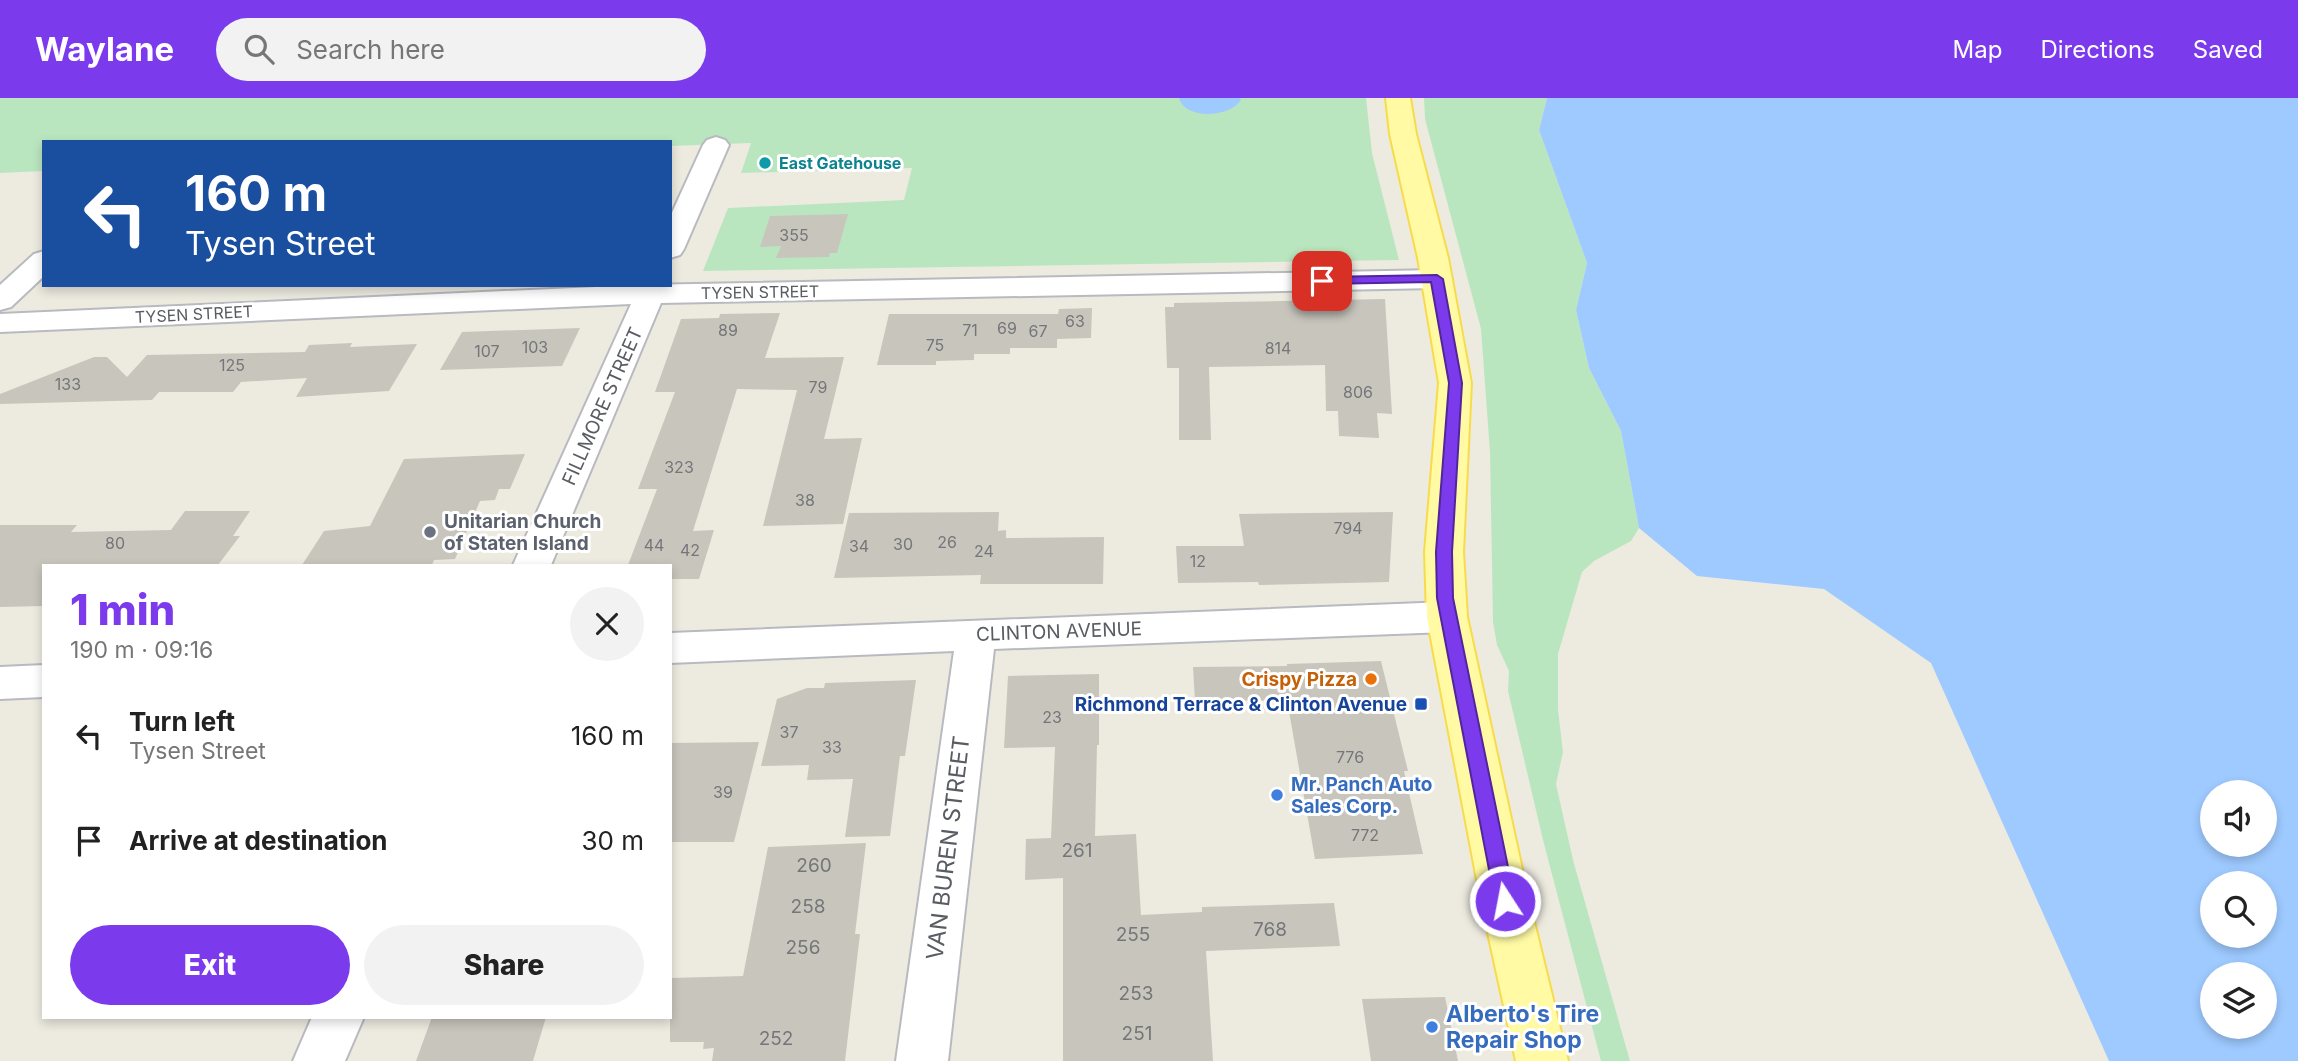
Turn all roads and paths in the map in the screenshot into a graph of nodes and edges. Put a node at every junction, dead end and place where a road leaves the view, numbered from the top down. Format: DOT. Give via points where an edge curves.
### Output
graph roads {
  1 [pos="1398,98"];
  2 [pos="716,145"];
  3 [pos="672,244"];
  4 [pos="42,262"];
  5 [pos="1437,279"];
  6 [pos="652,290"];
  7 [pos="0,301"];
  8 [pos="0,323"];
  9 [pos="532,564"];
  10 [pos="1447,617"];
  11 [pos="976,634"];
  12 [pos="672,648"];
  13 [pos="42,681"];
  14 [pos="0,683"];
  15 [pos="337,1019"];
  16 [pos="319,1061"];
  17 [pos="922,1061"];
  18 [pos="1542,1061"];
  1 -- 5 [label="main road"];
  2 -- 3 [label="street"];
  4 -- 7 [label="street"];
  5 -- 6 [label="street, TYSEN STREET"];
  5 -- 10 [label="main road" via="1455,383 1444,552"];
  6 -- 8 [label="street, TYSEN STREET"];
  6 -- 9 [label="street, FILLMORE STREET"];
  10 -- 11 [label="street, CLINTON AVENUE"];
  10 -- 18 [label="main road"];
  11 -- 12 [label="street, CLINTON AVENUE"];
  11 -- 17 [label="street, VAN BUREN STREET"];
  13 -- 14 [label="street"];
  15 -- 16 [label="street"];
}
